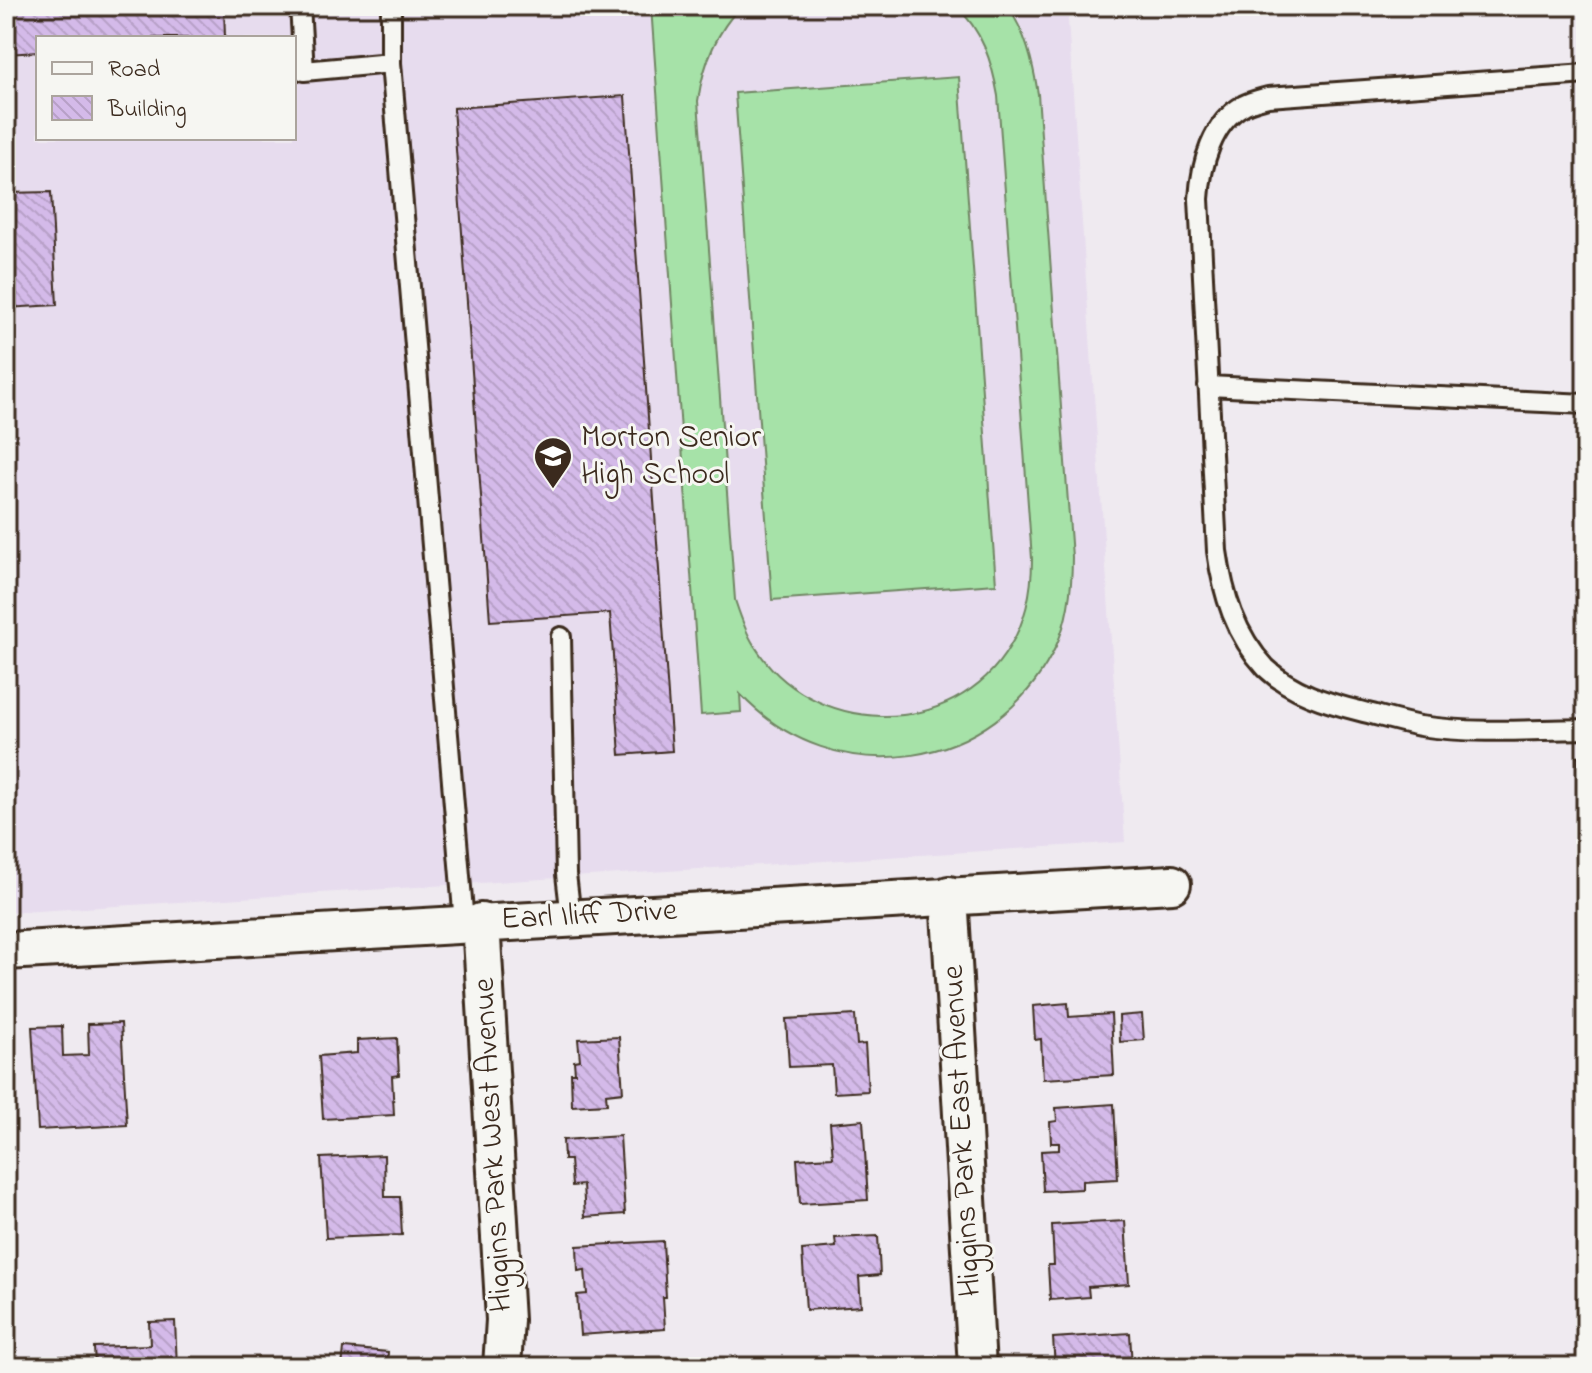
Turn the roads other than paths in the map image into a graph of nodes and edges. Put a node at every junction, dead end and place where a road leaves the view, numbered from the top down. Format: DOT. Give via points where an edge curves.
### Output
graph roads {
  1 [pos="300,6"];
  2 [pos="391,6"];
  3 [pos="391,63"];
  4 [pos="299,73"];
  5 [pos="1586,74"];
  6 [pos="1208,386"];
  7 [pos="1586,404"];
  8 [pos="561,637"];
  9 [pos="1586,729"];
  10 [pos="1172,884"];
  11 [pos="949,895"];
  12 [pos="571,917"];
  13 [pos="472,923"];
  14 [pos="6,951"];
  15 [pos="502,1367"];
  16 [pos="977,1367"];
  1 -- 4 [label="lane"];
  2 -- 3 [label="lane"];
  3 -- 4 [label="lane"];
  3 -- 13 [label="lane"];
  5 -- 6 [label="lane" via="1304,92 1242,106 1222,125 1201,171"];
  6 -- 7 [label="lane"];
  6 -- 9 [label="lane" via="1222,585 1232,616 1266,667 1326,703 1420,726"];
  8 -- 12 [label="lane"];
  10 -- 11 [label="street, Earl Iliff Drive"];
  11 -- 12 [label="street, Earl Iliff Drive"];
  11 -- 16 [label="street, Higgins Park East Avenue"];
  12 -- 13 [label="street, Earl Iliff Drive"];
  13 -- 14 [label="street, Earl Iliff Drive"];
  13 -- 15 [label="street, Higgins Park West Avenue" via="505,1320"];
}
